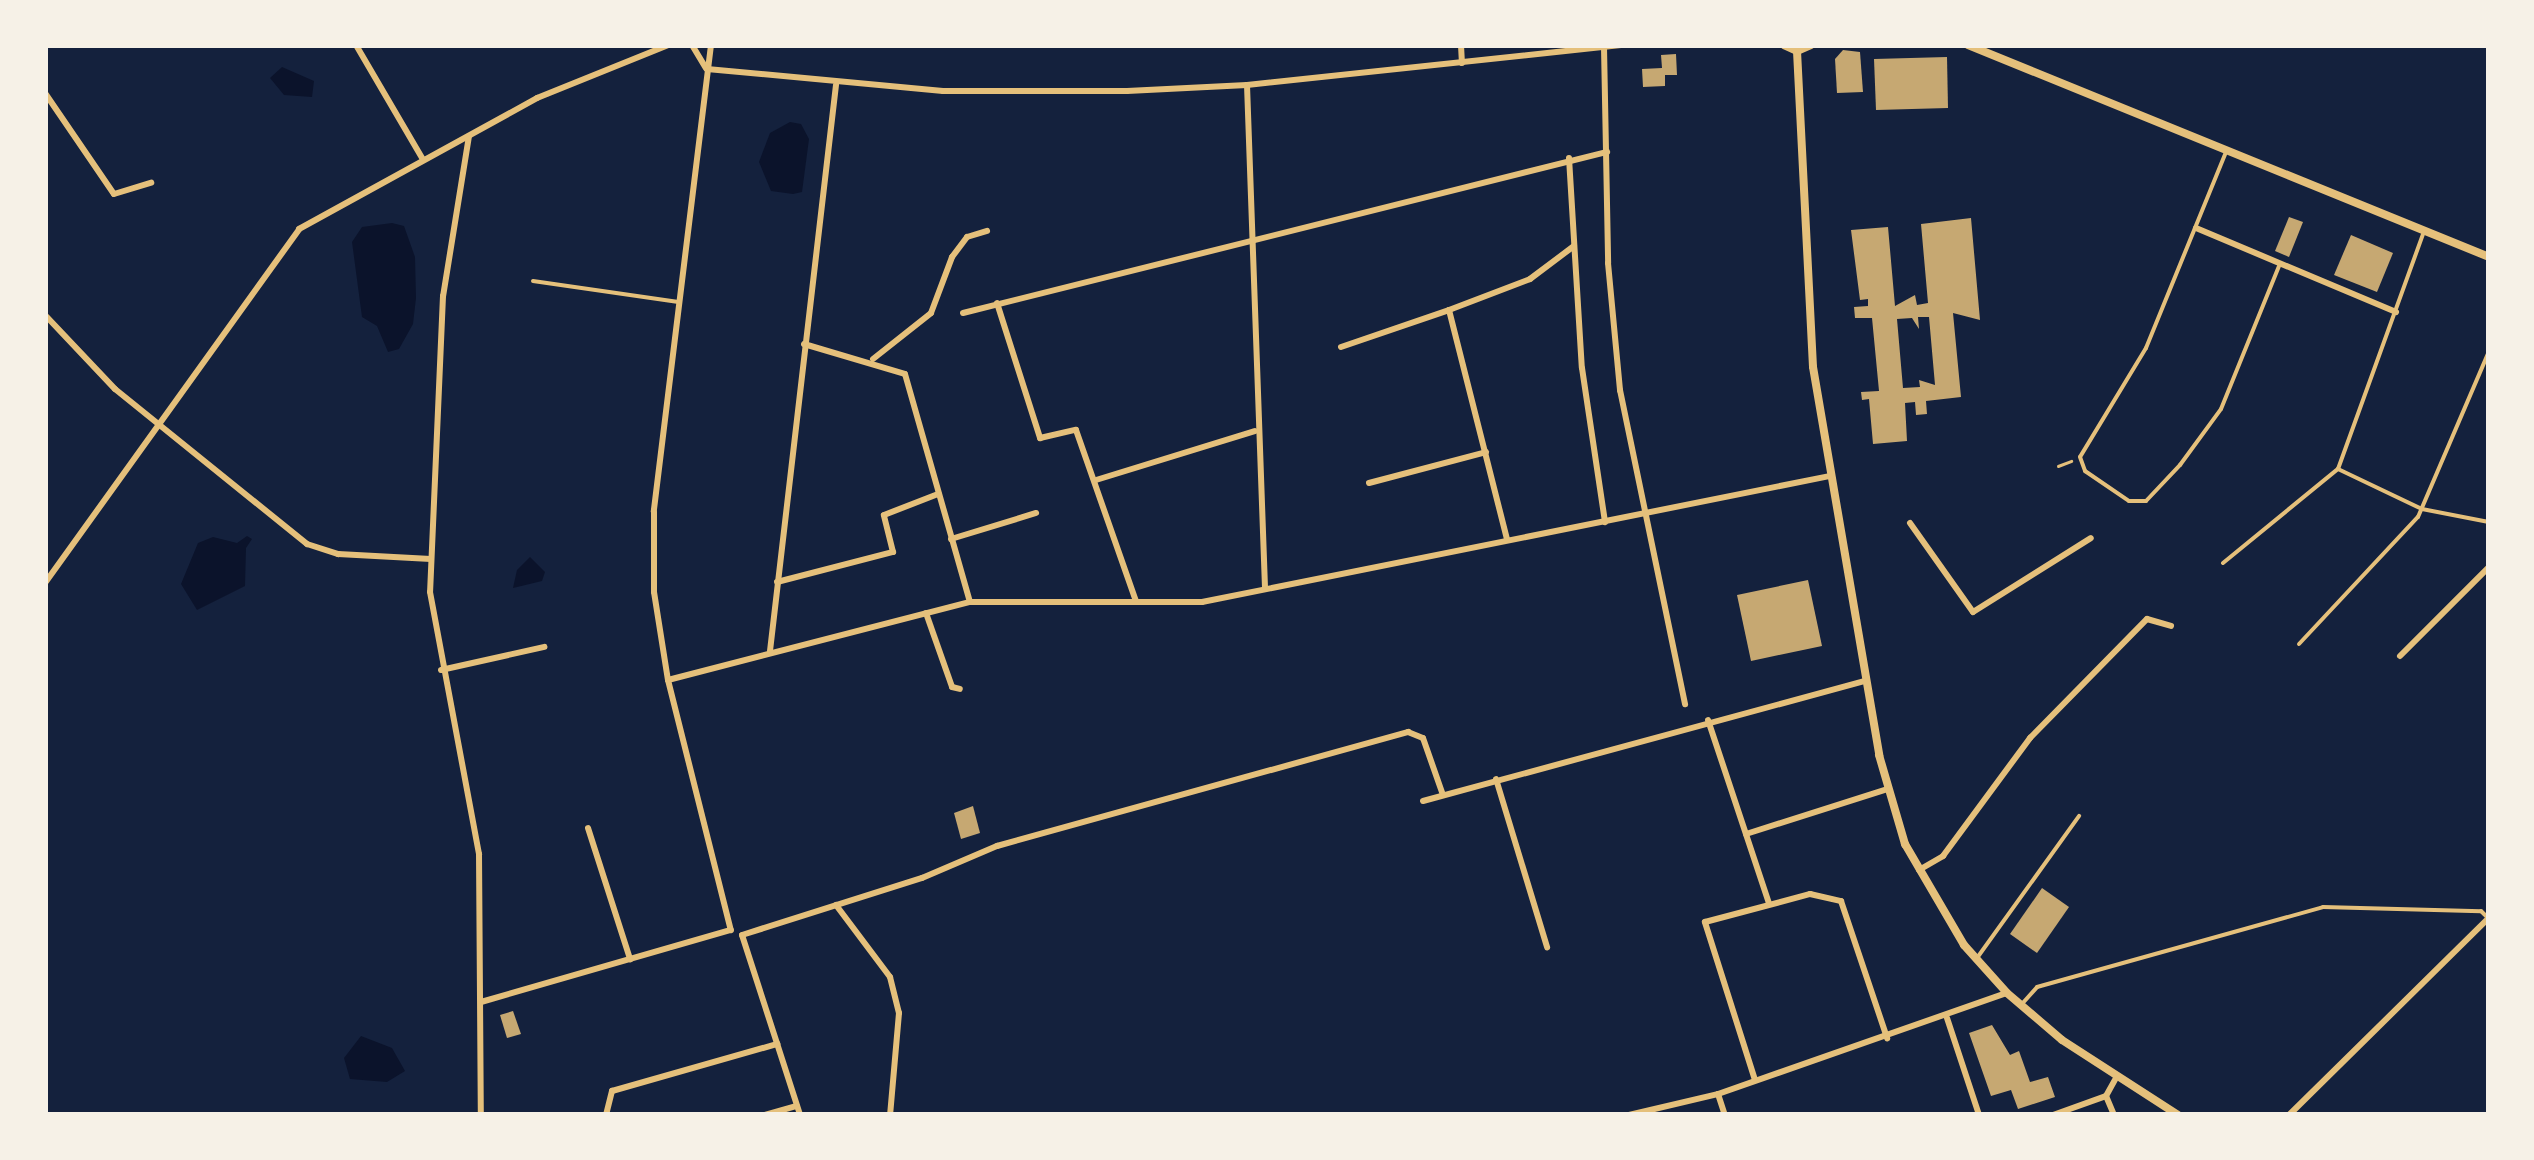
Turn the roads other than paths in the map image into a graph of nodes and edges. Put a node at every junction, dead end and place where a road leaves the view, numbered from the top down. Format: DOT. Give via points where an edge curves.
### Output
graph roads {
  1 [pos="356,45"];
  2 [pos="668,45"];
  3 [pos="692,45"];
  4 [pos="710,45"];
  5 [pos="1461,45"];
  6 [pos="1620,45"];
  7 [pos="1784,45"];
  8 [pos="1812,45"];
  9 [pos="1968,45"];
  10 [pos="1604,47"];
  11 [pos="1988,48"];
  12 [pos="1797,51"];
  13 [pos="1462,62"];
  14 [pos="707,69"];
  15 [pos="836,85"];
  16 [pos="1247,85"];
  17 [pos="45,93"];
  18 [pos="470,136"];
  19 [pos="1607,152"];
  20 [pos="2226,152"];
  21 [pos="422,158"];
  22 [pos="1570,158"];
  23 [pos="151,183"];
  24 [pos="2196,228"];
  25 [pos="987,231"];
  26 [pos="2423,234"];
  27 [pos="1251,240"];
  28 [pos="1574,246"];
  29 [pos="2489,257"];
  30 [pos="2281,262"];
  31 [pos="533,281"];
  32 [pos="678,302"];
  33 [pos="997,303"];
  34 [pos="1449,310"];
  35 [pos="963,312"];
  36 [pos="2396,312"];
  37 [pos="45,314"];
  38 [pos="804,344"];
  39 [pos="1341,347"];
  40 [pos="2489,351"];
  41 [pos="872,360"];
  42 [pos="160,425"];
  43 [pos="1256,431"];
  44 [pos="1486,452"];
  45 [pos="2338,469"];
  46 [pos="1830,476"];
  47 [pos="1096,480"];
  48 [pos="1368,482"];
  49 [pos="938,494"];
  50 [pos="2422,509"];
  51 [pos="1036,513"];
  52 [pos="1644,515"];
  53 [pos="1605,522"];
  54 [pos="2489,522"];
  55 [pos="1910,523"];
  56 [pos="951,538"];
  57 [pos="2091,538"];
  58 [pos="1508,539"];
  59 [pos="431,559"];
  60 [pos="2223,563"];
  61 [pos="2489,567"];
  62 [pos="777,582"];
  63 [pos="45,583"];
  64 [pos="1265,587"];
  65 [pos="970,602"];
  66 [pos="1136,602"];
  67 [pos="926,613"];
  68 [pos="2171,626"];
  69 [pos="2300,644"];
  70 [pos="544,648"];
  71 [pos="770,651"];
  72 [pos="2400,656"];
  73 [pos="441,670"];
  74 [pos="668,680"];
  75 [pos="1866,682"];
  76 [pos="960,689"];
  77 [pos="1685,704"];
  78 [pos="1708,720"];
  79 [pos="1496,780"];
  80 [pos="1888,790"];
  81 [pos="1443,796"];
  82 [pos="1423,801"];
  83 [pos="2079,816"];
  84 [pos="588,828"];
  85 [pos="1746,834"];
  86 [pos="1919,870"];
  87 [pos="1768,903"];
  88 [pos="836,905"];
  89 [pos="2489,918"];
  90 [pos="731,930"];
  91 [pos="742,935"];
  92 [pos="1547,947"];
  93 [pos="1977,958"];
  94 [pos="630,959"];
  95 [pos="2007,993"];
  96 [pos="481,1002"];
  97 [pos="2021,1005"];
  98 [pos="1947,1018"];
  99 [pos="1887,1038"];
  100 [pos="776,1044"];
  101 [pos="2117,1076"];
  102 [pos="1755,1080"];
  103 [pos="1718,1094"];
  104 [pos="2106,1096"];
  105 [pos="797,1106"];
  106 [pos="481,1115"];
  107 [pos="606,1115"];
  108 [pos="765,1115"];
  109 [pos="800,1115"];
  110 [pos="890,1115"];
  111 [pos="1628,1115"];
  112 [pos="1725,1115"];
  113 [pos="1979,1115"];
  114 [pos="2052,1115"];
  115 [pos="2114,1115"];
  116 [pos="2178,1115"];
  117 [pos="2289,1115"];
  1 -- 21 [label="street"];
  2 -- 18 [label="street" via="537,98"];
  3 -- 14 [label="street"];
  4 -- 14 [label="street"];
  5 -- 13 [label="street"];
  6 -- 10 [label="street"];
  7 -- 12 [label="street"];
  8 -- 12 [label="street"];
  9 -- 11 [label="street"];
  10 -- 13 [label="street"];
  10 -- 19 [label="street"];
  11 -- 20 [label="street"];
  12 -- 46 [label="street" via="1809,322"];
  13 -- 16 [label="street"];
  14 -- 15 [label="street"];
  14 -- 32 [label="street"];
  15 -- 16 [label="street" via="1035,92"];
  15 -- 38 [label="street"];
  16 -- 27 [label="street"];
  17 -- 23 [label="street" via="114,194"];
  18 -- 21 [label="street"];
  18 -- 59 [label="street" via="443,296"];
  19 -- 22 [label="street"];
  19 -- 52 [label="street" via="1620,390"];
  20 -- 24 [label="lane"];
  20 -- 26 [label="street"];
  21 -- 42 [label="street" via="299,228"];
  22 -- 27 [label="street"];
  22 -- 28 [label="street"];
  24 -- 30 [label="street"];
  24 -- 30 [label="lane" via="2134,373 2080,457 2085,471 2129,502 2148,498 2221,409"];
  25 -- 41 [label="street" via="967,237 952,257 931,314"];
  26 -- 29 [label="street"];
  26 -- 36 [label="lane"];
  27 -- 33 [label="street"];
  27 -- 43 [label="street"];
  28 -- 34 [label="street" via="1530,279"];
  28 -- 53 [label="street" via="1582,368"];
  30 -- 36 [label="street"];
  31 -- 32 [label="lane"];
  32 -- 74 [label="street" via="654,512 654,592"];
  33 -- 35 [label="street"];
  33 -- 47 [label="street" via="1040,438 1076,430"];
  34 -- 39 [label="street"];
  34 -- 44 [label="street"];
  36 -- 45 [label="lane"];
  37 -- 42 [label="street"];
  38 -- 41 [label="street"];
  38 -- 62 [label="street"];
  40 -- 50 [label="lane"];
  41 -- 49 [label="street" via="906,374"];
  42 -- 59 [label="street" via="308,544 338,554"];
  42 -- 63 [label="street"];
  43 -- 47 [label="street"];
  43 -- 64 [label="street"];
  44 -- 48 [label="street"];
  44 -- 58 [label="street"];
  45 -- 50 [label="lane"];
  45 -- 60 [label="lane"];
  46 -- 52 [label="street"];
  46 -- 75 [label="street"];
  47 -- 66 [label="street"];
  49 -- 56 [label="street"];
  49 -- 62 [label="street" via="884,515 893,552"];
  50 -- 54 [label="lane"];
  50 -- 69 [label="lane"];
  51 -- 56 [label="street"];
  52 -- 53 [label="street"];
  52 -- 77 [label="street"];
  53 -- 58 [label="street"];
  55 -- 57 [label="street" via="1973,612"];
  56 -- 65 [label="street"];
  58 -- 64 [label="street"];
  59 -- 73 [label="street"];
  61 -- 72 [label="street"];
  62 -- 71 [label="street"];
  64 -- 66 [label="street" via="1202,602"];
  65 -- 66 [label="street"];
  65 -- 67 [label="street"];
  67 -- 71 [label="street"];
  67 -- 76 [label="street" via="952,687"];
  68 -- 86 [label="street" via="2150,616 2030,738 1943,856"];
  70 -- 73 [label="street"];
  71 -- 74 [label="street"];
  73 -- 96 [label="street" via="479,854"];
  74 -- 90 [label="street"];
  75 -- 78 [label="street"];
  75 -- 80 [label="street"];
  78 -- 79 [label="street"];
  78 -- 85 [label="street"];
  79 -- 81 [label="street"];
  79 -- 92 [label="street"];
  80 -- 85 [label="street"];
  80 -- 86 [label="street"];
  81 -- 82 [label="street"];
  81 -- 88 [label="street" via="1423,738 1408,732 983,850"];
  83 -- 93 [label="lane"];
  84 -- 94 [label="street"];
  85 -- 87 [label="street"];
  86 -- 93 [label="street"];
  87 -- 99 [label="street" via="1810,894 1841,901"];
  87 -- 102 [label="street" via="1705,922"];
  88 -- 91 [label="street"];
  88 -- 110 [label="street" via="890,977 899,1013"];
  89 -- 97 [label="lane" via="2481,910 2323,907 2037,986"];
  89 -- 117 [label="street"];
  90 -- 91 [label="street"];
  90 -- 94 [label="street"];
  91 -- 100 [label="street"];
  93 -- 95 [label="street"];
  94 -- 96 [label="street"];
  95 -- 97 [label="street"];
  95 -- 98 [label="street"];
  96 -- 106 [label="street"];
  97 -- 101 [label="street"];
  98 -- 99 [label="street"];
  98 -- 113 [label="street"];
  99 -- 102 [label="street"];
  100 -- 105 [label="street"];
  100 -- 107 [label="street" via="612,1091"];
  101 -- 104 [label="street"];
  101 -- 116 [label="street"];
  102 -- 103 [label="street"];
  103 -- 111 [label="street"];
  103 -- 112 [label="street"];
  104 -- 114 [label="street"];
  104 -- 115 [label="street"];
  105 -- 108 [label="street"];
  105 -- 109 [label="street"];
}
